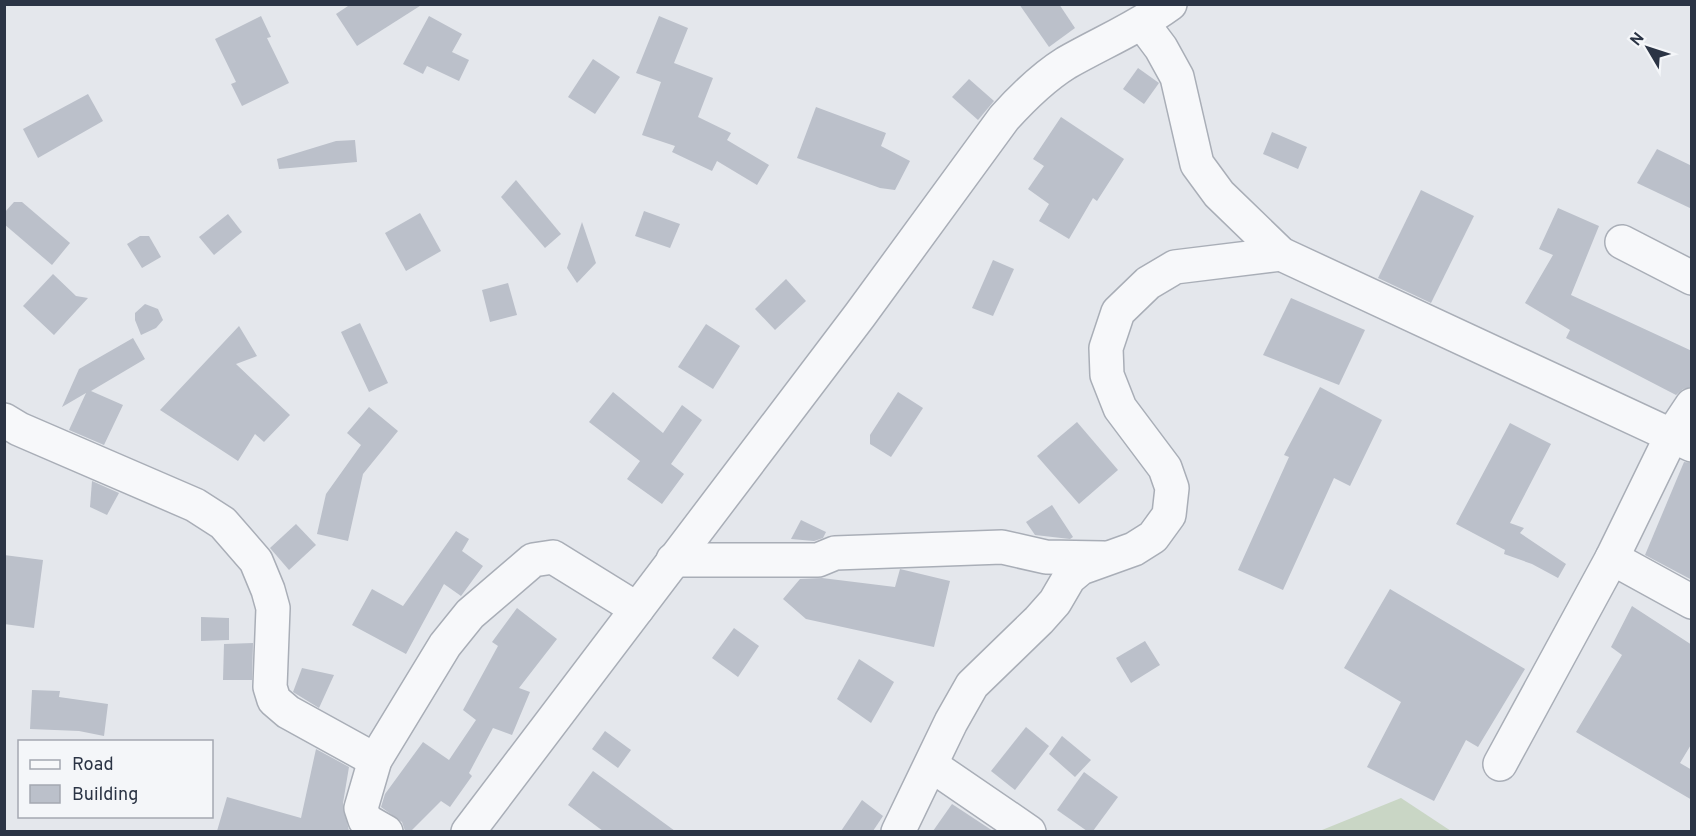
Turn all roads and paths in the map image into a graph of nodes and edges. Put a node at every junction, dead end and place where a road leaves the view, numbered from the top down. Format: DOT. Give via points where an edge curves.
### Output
graph roads {
  1 [pos="1170,4"];
  2 [pos="1143,24"];
  3 [pos="1622,242"];
  4 [pos="1281,254"];
  5 [pos="1692,278"];
  6 [pos="1692,405"];
  7 [pos="4,420"];
  8 [pos="1682,440"];
  9 [pos="1111,558"];
  10 [pos="1612,558"];
  11 [pos="673,560"];
  12 [pos="1692,602"];
  13 [pos="637,609"];
  14 [pos="375,760"];
  15 [pos="1500,764"];
  16 [pos="931,765"];
  17 [pos="387,831"];
  18 [pos="468,831"];
  19 [pos="898,831"];
  20 [pos="1029,831"];
  1 -- 2 [label="street"];
  2 -- 4 [label="street" via="1177,77 1197,164 1219,194"];
  2 -- 11 [label="street" via="1065,64 1031,89 1004,118"];
  3 -- 5 [label="street"];
  4 -- 8 [label="street"];
  4 -- 9 [label="street" via="1175,267 1148,284 1118,312 1106,348 1107,375 1120,408 1165,468 1172,488 1169,515 1153,537"];
  6 -- 8 [label="street"];
  7 -- 14 [label="street" via="195,504 223,523 256,561 268,590 273,608 270,687 274,700 288,712"];
  8 -- 10 [label="street"];
  9 -- 11 [label="street" via="1046,557 1002,547 835,553 818,560"];
  9 -- 16 [label="street" via="1081,568 1069,578 1039,620 972,685"];
  10 -- 12 [label="street"];
  10 -- 15 [label="street"];
  11 -- 13 [label="street"];
  13 -- 14 [label="street" via="553,557 533,560 470,614 445,645"];
  13 -- 18 [label="street"];
  14 -- 17 [label="street" via="361,808 365,820"];
  16 -- 19 [label="street"];
  16 -- 20 [label="street"];
}
